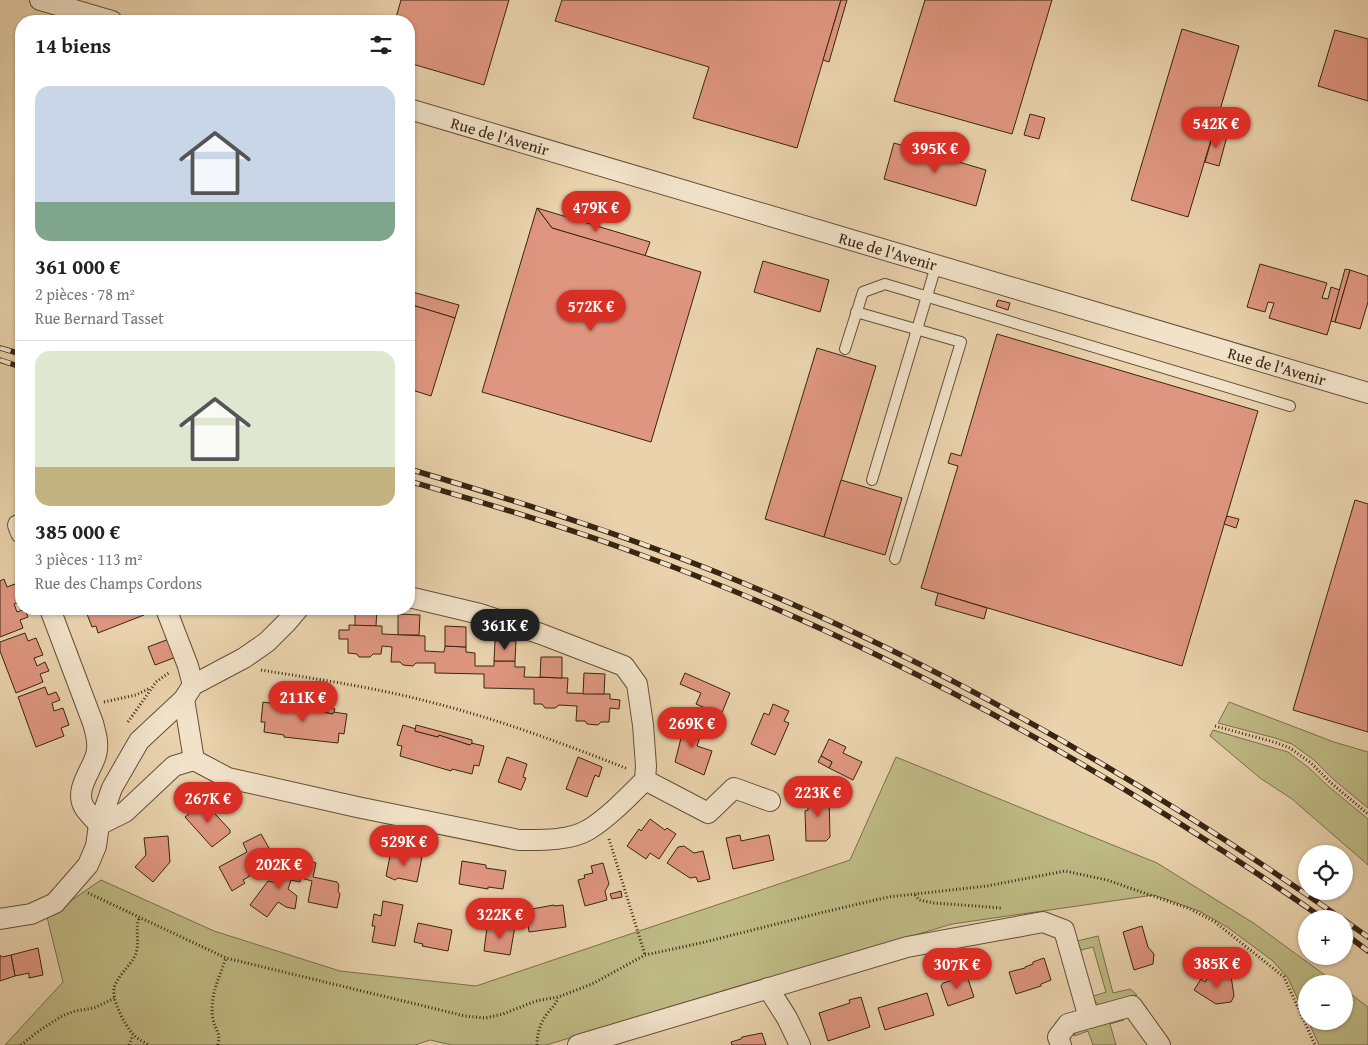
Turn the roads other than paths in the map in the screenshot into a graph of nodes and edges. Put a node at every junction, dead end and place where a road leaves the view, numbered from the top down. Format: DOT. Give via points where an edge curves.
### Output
graph roads {
  1 [pos="40,0"];
  2 [pos="91,15"];
  3 [pos="415,111"];
  4 [pos="936,266"];
  5 [pos="927,296"];
  6 [pos="856,312"];
  7 [pos="917,329"];
  8 [pos="845,349"];
  9 [pos="1368,393"];
  10 [pos="1290,406"];
  11 [pos="872,480"];
  12 [pos="895,559"];
  13 [pos="415,598"];
  14 [pos="52,615"];
  15 [pos="168,615"];
  16 [pos="293,615"];
  17 [pos="188,692"];
  18 [pos="194,760"];
  19 [pos="645,780"];
  20 [pos="770,801"];
  21 [pos="99,825"];
  22 [pos="0,919"];
  23 [pos="768,988"];
  24 [pos="1089,1018"];
  25 [pos="578,1045"];
  26 [pos="800,1045"];
  27 [pos="1060,1045"];
  28 [pos="1160,1045"];
  1 -- 2 [label="street"];
  3 -- 4 [label="street, Rue de l'Avenir"];
  4 -- 5 [label="lane"];
  4 -- 9 [label="street, Rue de l'Avenir"];
  5 -- 6 [label="lane" via="885,284 863,292"];
  5 -- 7 [label="lane"];
  5 -- 10 [label="lane"];
  6 -- 7 [label="lane"];
  6 -- 8 [label="lane"];
  7 -- 11 [label="lane"];
  7 -- 12 [label="lane" via="961,342"];
  13 -- 19 [label="street" via="480,614 624,666 637,684 643,725"];
  14 -- 21 [label="street" via="97,741 96,755 81,794 83,806"];
  15 -- 17 [label="street" via="188,666"];
  16 -- 17 [label="street" via="267,642"];
  17 -- 18 [label="street"];
  17 -- 21 [label="street" via="139,741 112,788"];
  18 -- 19 [label="street" via="228,778 519,840 545,840 587,830"];
  18 -- 21 [label="street" via="174,766 125,812"];
  19 -- 20 [label="street" via="708,813 734,788"];
  21 -- 22 [label="street" via="96,846 88,865 56,903 31,914"];
  23 -- 24 [label="street" via="907,947 1043,922 1064,930"];
  23 -- 25 [label="street"];
  23 -- 26 [label="street"];
  24 -- 27 [label="street" via="1068,1024 1058,1036"];
  24 -- 28 [label="street" via="1132,1006"];
}
